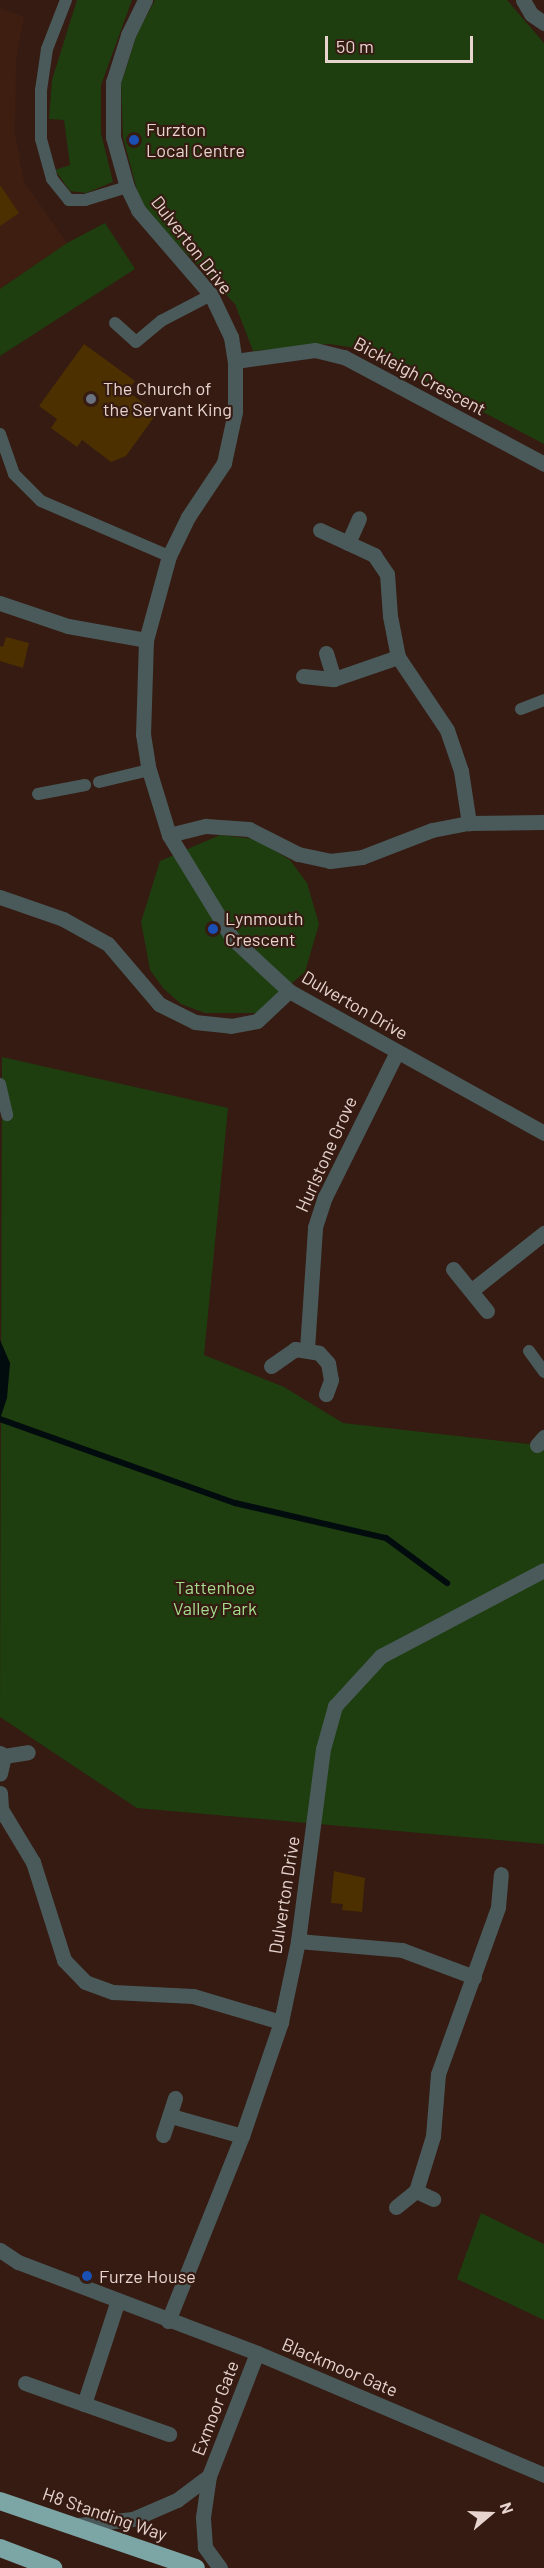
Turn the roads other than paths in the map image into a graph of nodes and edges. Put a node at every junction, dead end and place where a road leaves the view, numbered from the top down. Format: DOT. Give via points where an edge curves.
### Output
graph roads {
  1 [pos="66,0"];
  2 [pos="145,0"];
  3 [pos="523,0"];
  4 [pos="544,23"];
  5 [pos="127,187"];
  6 [pos="211,295"];
  7 [pos="115,323"];
  8 [pos="235,361"];
  9 [pos="0,434"];
  10 [pos="544,464"];
  11 [pos="359,518"];
  12 [pos="320,530"];
  13 [pos="348,543"];
  14 [pos="169,556"];
  15 [pos="0,603"];
  16 [pos="146,640"];
  17 [pos="326,653"];
  18 [pos="398,657"];
  19 [pos="303,676"];
  20 [pos="334,679"];
  21 [pos="544,700"];
  22 [pos="521,709"];
  23 [pos="148,770"];
  24 [pos="99,782"];
  25 [pos="85,785"];
  26 [pos="38,794"];
  27 [pos="544,822"];
  28 [pos="469,823"];
  29 [pos="169,835"];
  30 [pos="1,901"];
  31 [pos="290,991"];
  32 [pos="397,1052"];
  33 [pos="0,1084"];
  34 [pos="7,1115"];
  35 [pos="543,1130"];
  36 [pos="544,1233"];
  37 [pos="453,1269"];
  38 [pos="472,1290"];
  39 [pos="487,1311"];
  40 [pos="307,1349"];
  41 [pos="529,1351"];
  42 [pos="271,1366"];
  43 [pos="544,1372"];
  44 [pos="326,1394"];
  45 [pos="544,1570"];
  46 [pos="28,1752"];
  47 [pos="2,1754"];
  48 [pos="0,1774"];
  49 [pos="0,1793"];
  50 [pos="501,1874"];
  51 [pos="298,1941"];
  52 [pos="474,1977"];
  53 [pos="281,2022"];
  54 [pos="176,2098"];
  55 [pos="171,2116"];
  56 [pos="163,2135"];
  57 [pos="242,2136"];
  58 [pos="416,2191"];
  59 [pos="433,2199"];
  60 [pos="396,2207"];
  61 [pos="0,2250"];
  62 [pos="118,2300"];
  63 [pos="168,2321"];
  64 [pos="257,2353"];
  65 [pos="25,2383"];
  66 [pos="84,2404"];
  67 [pos="169,2434"];
  68 [pos="544,2475"];
  69 [pos="209,2476"];
  70 [pos="0,2501"];
  71 [pos="70,2523"];
  72 [pos="0,2548"];
  73 [pos="49,2567"];
  74 [pos="196,2568"];
  75 [pos="220,2568"];
  1 -- 5 [label="lane" via="47,49 41,90 41,139 52,179 69,200 85,200"];
  2 -- 5 [label="street, Dulverton Drive" via="128,35 113,82 113,137"];
  3 -- 4 [label="street" via="531,14"];
  5 -- 6 [label="street, Dulverton Drive" via="138,210"];
  6 -- 7 [label="lane" via="161,321 136,342"];
  6 -- 8 [label="street, Dulverton Drive" via="231,337"];
  8 -- 10 [label="street, Bickleigh Crescent" via="315,350 344,357"];
  8 -- 14 [label="street, Dulverton Drive" via="235,412 224,463 188,517"];
  9 -- 14 [label="lane" via="14,474 41,501"];
  11 -- 13 [label="street"];
  12 -- 13 [label="street"];
  13 -- 18 [label="street" via="374,555 387,574"];
  14 -- 16 [label="street, Dulverton Drive"];
  15 -- 16 [label="street" via="68,626"];
  16 -- 23 [label="street, Dulverton Drive" via="143,734"];
  17 -- 20 [label="street"];
  18 -- 20 [label="street"];
  18 -- 28 [label="street" via="447,730 461,771"];
  19 -- 20 [label="street"];
  21 -- 22 [label="lane"];
  23 -- 24 [label="lane"];
  23 -- 29 [label="street, Dulverton Drive"];
  25 -- 26 [label="lane"];
  27 -- 28 [label="street"];
  28 -- 29 [label="street" via="432,830 362,857 330,861 298,854 249,829 206,826"];
  29 -- 31 [label="street, Dulverton Drive" via="232,938"];
  30 -- 31 [label="street" via="63,919 108,944 159,1004 195,1022 231,1026 257,1020"];
  31 -- 32 [label="street, Dulverton Drive"];
  32 -- 35 [label="street, Dulverton Drive"];
  32 -- 40 [label="street, Hurlstone Grove" via="325,1197 315,1227"];
  33 -- 34 [label="lane"];
  36 -- 38 [label="street"];
  37 -- 38 [label="street"];
  38 -- 39 [label="street"];
  40 -- 42 [label="street" via="295,1349"];
  40 -- 44 [label="street" via="319,1353 328,1363 331,1380"];
  41 -- 43 [label="lane"];
  45 -- 51 [label="street, Dulverton Drive" via="381,1656 335,1706 323,1749"];
  46 -- 47 [label="street"];
  47 -- 48 [label="street"];
  49 -- 53 [label="street" via="1,1809 33,1862 64,1960 85,1982 113,1992 193,1996"];
  50 -- 52 [label="street" via="498,1907"];
  51 -- 52 [label="street" via="402,1950"];
  51 -- 53 [label="street, Dulverton Drive"];
  52 -- 58 [label="street" via="438,2074 433,2136"];
  53 -- 57 [label="street, Dulverton Drive"];
  54 -- 55 [label="street"];
  55 -- 56 [label="street"];
  55 -- 57 [label="street"];
  57 -- 63 [label="street, Dulverton Drive"];
  58 -- 59 [label="street"];
  58 -- 60 [label="street"];
  61 -- 62 [label="street, Blackmoor Gate" via="18,2262"];
  62 -- 63 [label="street, Blackmoor Gate"];
  62 -- 66 [label="street"];
  63 -- 64 [label="street, Blackmoor Gate"];
  64 -- 68 [label="street, Blackmoor Gate"];
  64 -- 69 [label="street, Exmoor Gate"];
  65 -- 66 [label="street"];
  66 -- 67 [label="street"];
  69 -- 71 [label="street, Exmoor Gate" via="177,2500 134,2519"];
  69 -- 75 [label="street, Exmoor Gate" via="203,2517 205,2547"];
  70 -- 71 [label="highway, H8 Standing Way"];
  71 -- 74 [label="highway, H8 Standing Way"];
  72 -- 73 [label="highway"];
}
